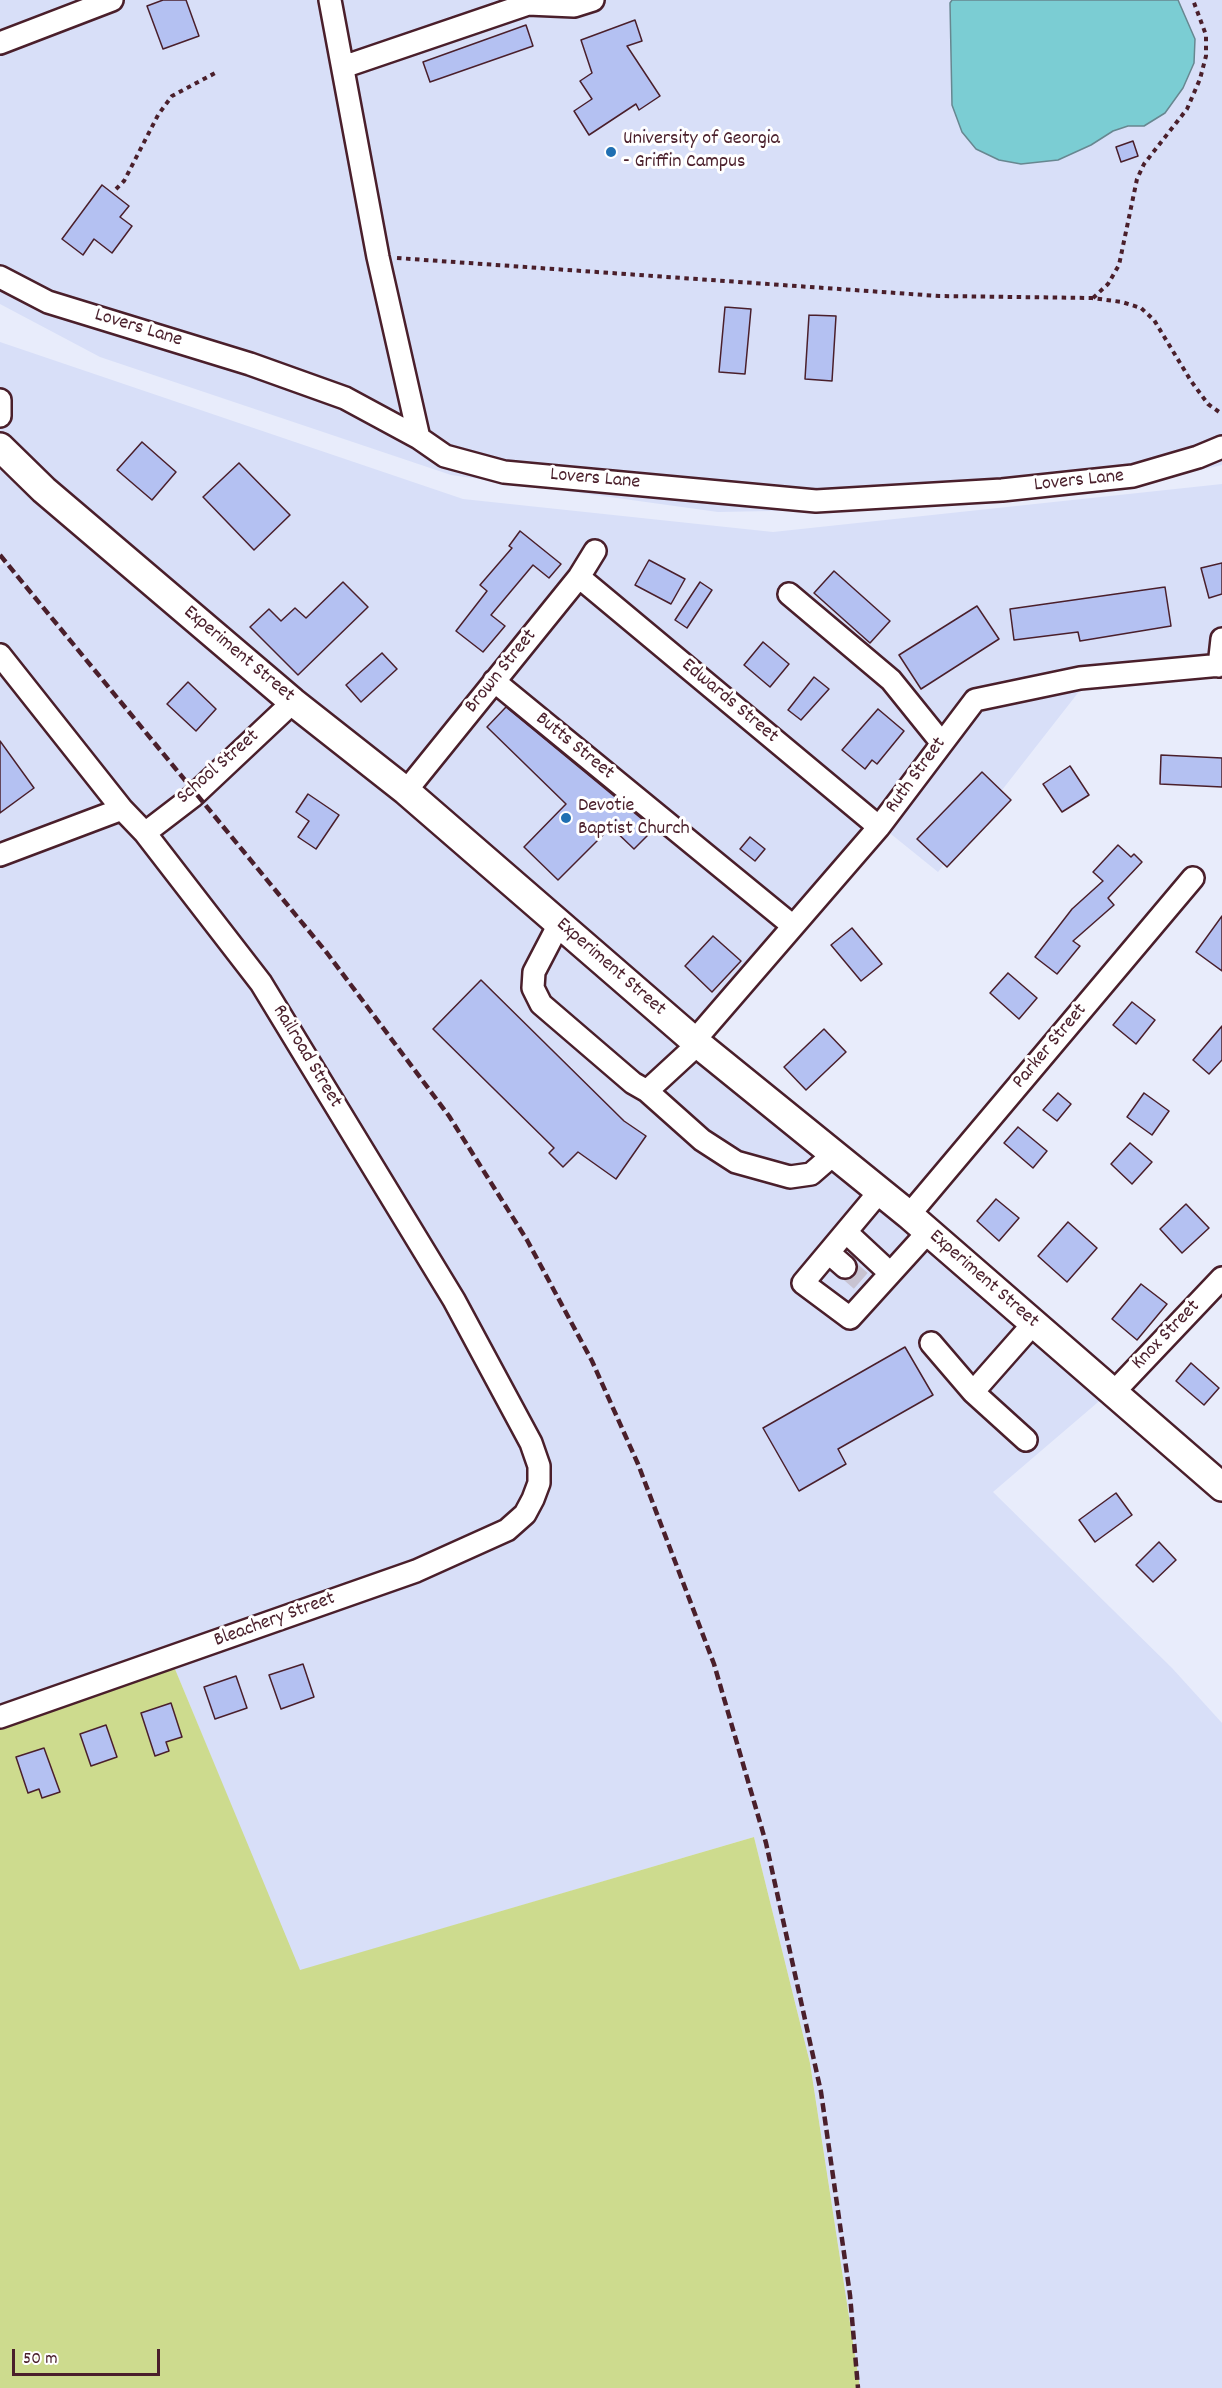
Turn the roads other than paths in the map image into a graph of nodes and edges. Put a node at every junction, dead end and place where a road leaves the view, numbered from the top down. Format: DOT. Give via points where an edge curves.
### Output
graph roads {
  1 [pos="112,0"];
  2 [pos="330,0"];
  3 [pos="593,0"];
  4 [pos="527,2"];
  5 [pos="68,8"];
  6 [pos="0,43"];
  7 [pos="343,67"];
  8 [pos="0,278"];
  9 [pos="0,400"];
  10 [pos="0,416"];
  11 [pos="419,438"];
  12 [pos="0,447"];
  13 [pos="1222,447"];
  14 [pos="595,551"];
  15 [pos="579,577"];
  16 [pos="789,594"];
  17 [pos="1222,639"];
  18 [pos="0,655"];
  19 [pos="1220,666"];
  20 [pos="494,681"];
  21 [pos="293,702"];
  22 [pos="941,742"];
  23 [pos="406,791"];
  24 [pos="122,809"];
  25 [pos="879,827"];
  26 [pos="145,833"];
  27 [pos="0,855"];
  28 [pos="1193,878"];
  29 [pos="559,924"];
  30 [pos="793,926"];
  31 [pos="696,1042"];
  32 [pos="647,1091"];
  33 [pos="834,1154"];
  34 [pos="880,1191"];
  35 [pos="919,1223"];
  36 [pos="846,1232"];
  37 [pos="891,1273"];
  38 [pos="1222,1278"];
  39 [pos="1033,1324"];
  40 [pos="931,1343"];
  41 [pos="973,1392"];
  42 [pos="1112,1394"];
  43 [pos="1026,1440"];
  44 [pos="1222,1487"];
  45 [pos="533,1499"];
  46 [pos="0,1717"];
  1 -- 5 [label="street"];
  2 -- 7 [label="street"];
  3 -- 4 [label="street" via="574,6"];
  4 -- 7 [label="street"];
  5 -- 6 [label="street"];
  7 -- 11 [label="street" via="378,257"];
  8 -- 11 [label="street, Lovers Lane" via="48,302 249,364 345,399"];
  9 -- 10 [label="street"];
  11 -- 13 [label="street, Lovers Lane" via="445,456 504,472 816,501 1002,490 1133,476 1198,458"];
  12 -- 21 [label="main road, Experiment Street" via="44,490"];
  14 -- 15 [label="street, Brown Street"];
  15 -- 20 [label="street, Brown Street"];
  15 -- 25 [label="street, Edwards Street"];
  16 -- 22 [label="street" via="891,680"];
  17 -- 19 [label="street"];
  18 -- 24 [label="street, Railroad Street"];
  19 -- 22 [label="street, Ruth Street" via="1080,678 975,700"];
  20 -- 23 [label="street, Brown Street"];
  20 -- 30 [label="street, Butts Street"];
  21 -- 23 [label="main road, Experiment Street"];
  21 -- 26 [label="street, School Street" via="192,797"];
  22 -- 25 [label="street, Ruth Street"];
  23 -- 29 [label="main road, Experiment Street"];
  24 -- 26 [label="street, Railroad Street"];
  24 -- 27 [label="street"];
  25 -- 30 [label="street, Ruth Street"];
  26 -- 45 [label="street, Railroad Street" via="261,983 454,1300 531,1443 539,1466 539,1483"];
  28 -- 35 [label="street, Parker Street"];
  29 -- 31 [label="main road, Experiment Street"];
  29 -- 32 [label="street" via="534,972 533,988 541,1004"];
  30 -- 31 [label="street, Ruth Street"];
  31 -- 32 [label="street, Ruth Street"];
  31 -- 33 [label="main road, Experiment Street"];
  32 -- 33 [label="street" via="702,1140 736,1162 790,1177 811,1174"];
  33 -- 34 [label="main road, Experiment Street"];
  34 -- 35 [label="main road, Experiment Street"];
  34 -- 36 [label="street"];
  35 -- 37 [label="street, Parker Street"];
  35 -- 39 [label="main road, Experiment Street"];
  36 -- 37 [label="street"];
  36 -- 37 [label="street, Parker Street" via="837,1260 803,1283 850,1318 867,1287"];
  38 -- 42 [label="street, Knox Street"];
  39 -- 41 [label="street"];
  39 -- 42 [label="main road, Experiment Street"];
  40 -- 41 [label="street"];
  41 -- 43 [label="street"];
  42 -- 44 [label="main road, Experiment Street"];
  45 -- 46 [label="street, Bleachery Street" via="525,1514 507,1530 416,1571"];
}
